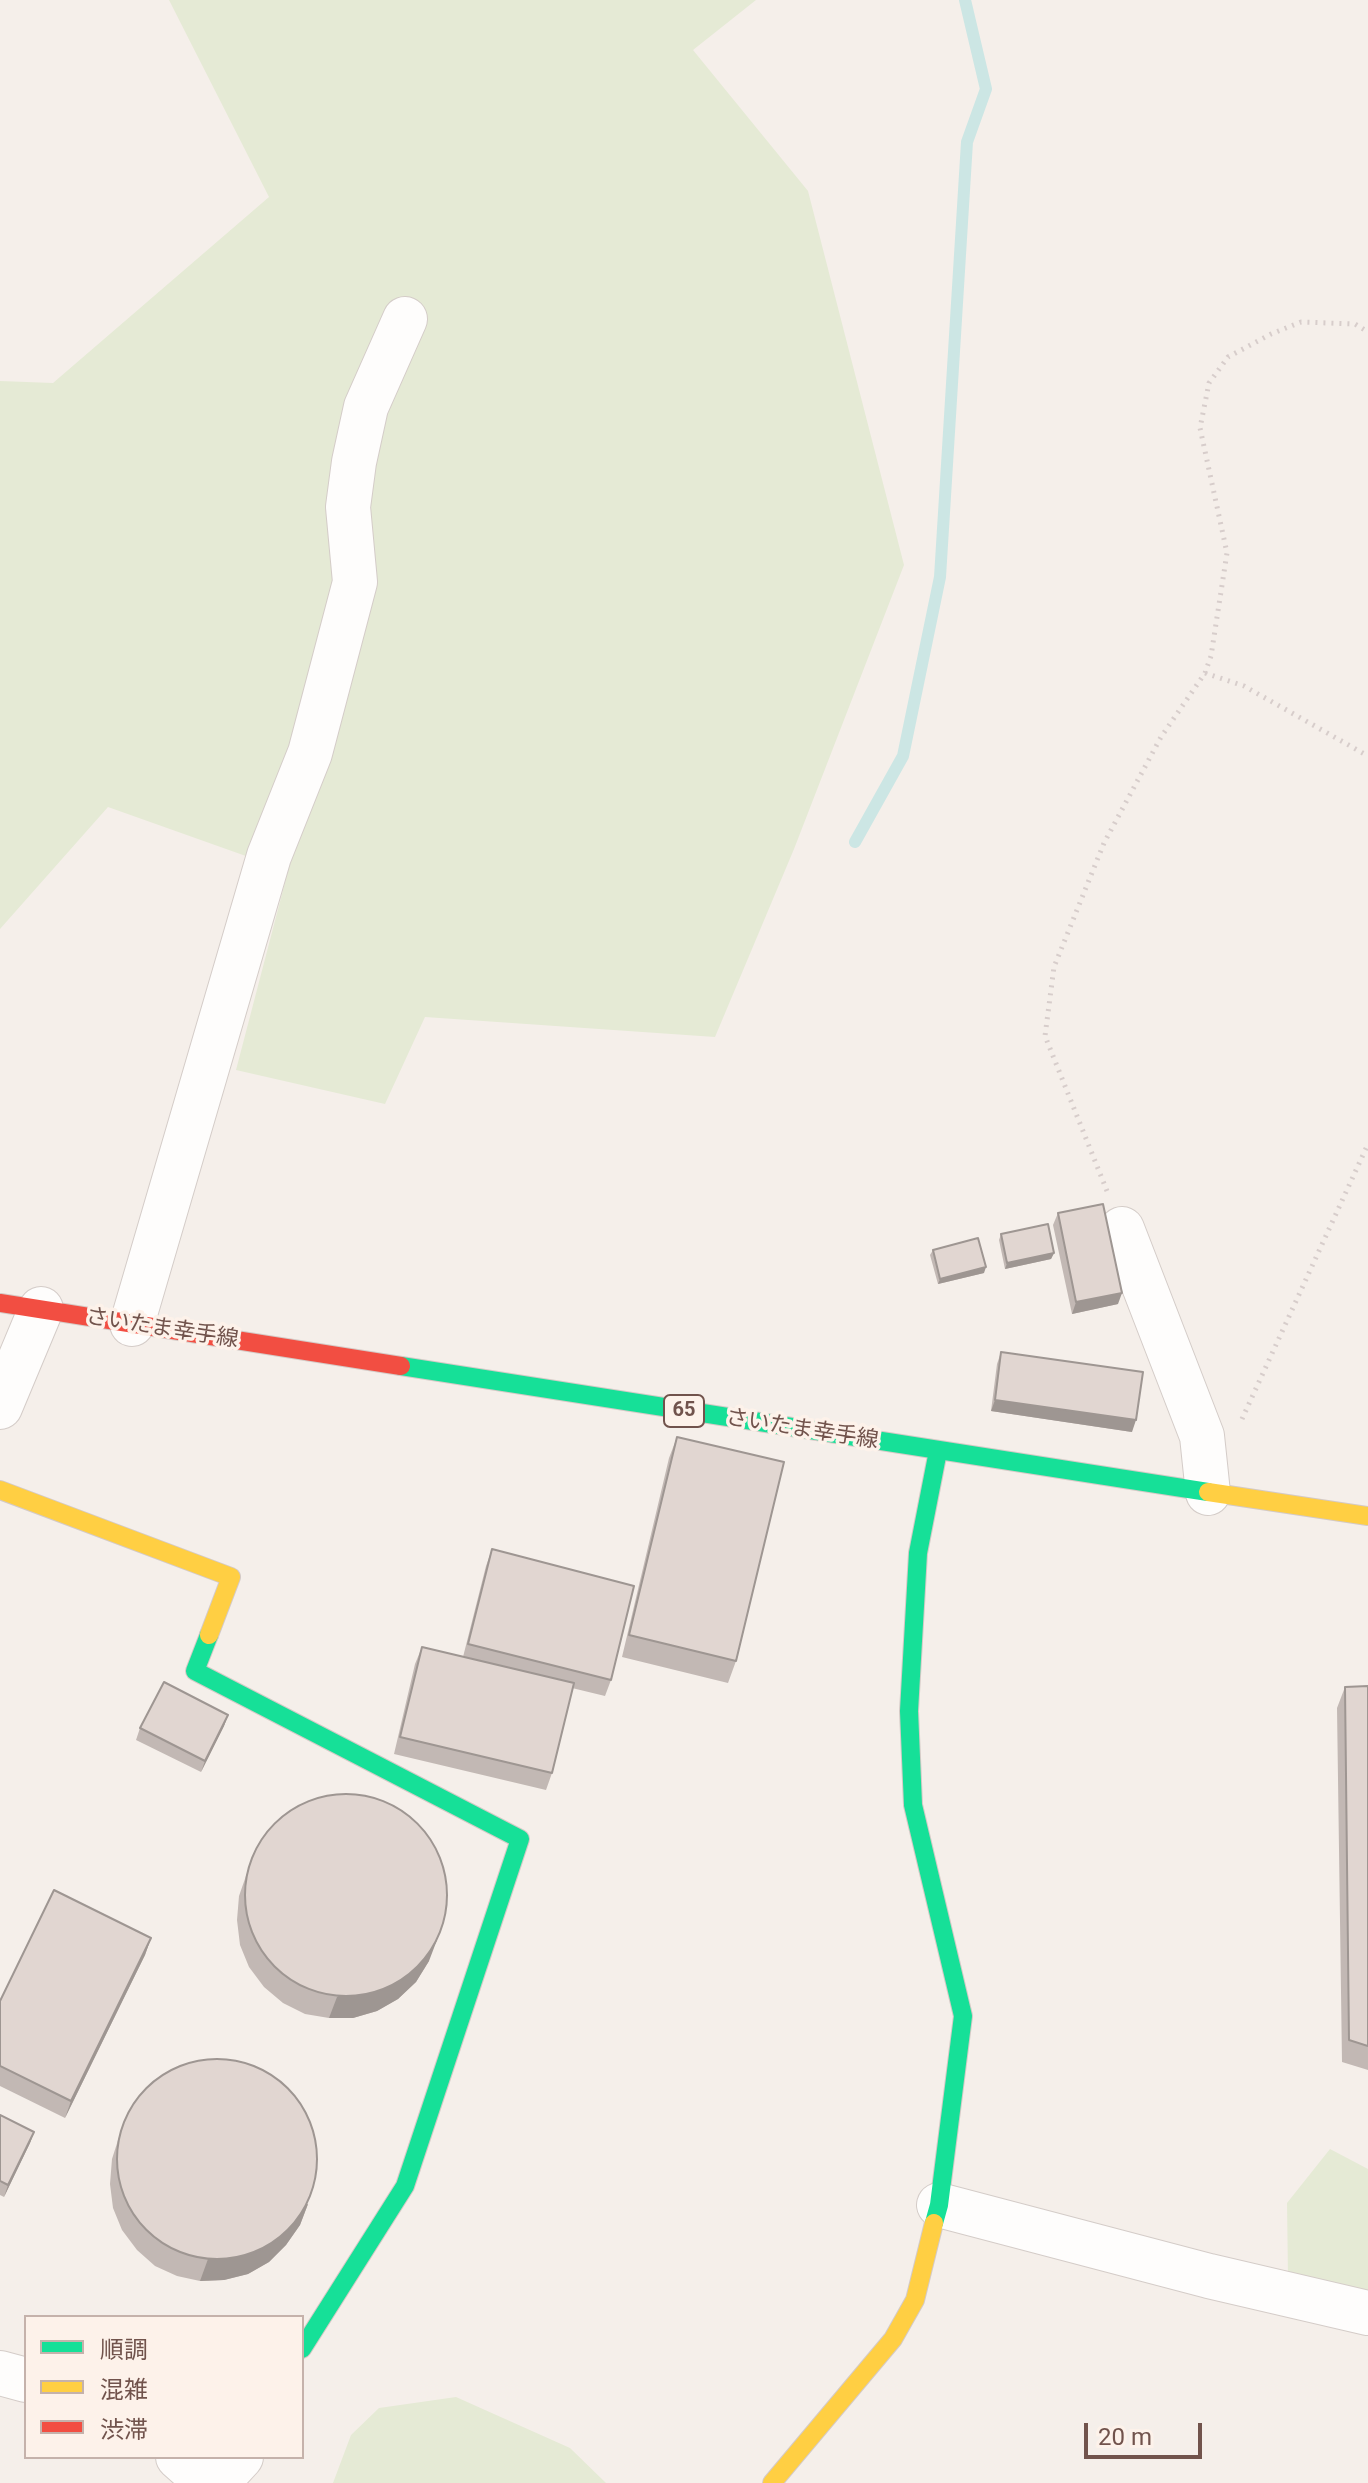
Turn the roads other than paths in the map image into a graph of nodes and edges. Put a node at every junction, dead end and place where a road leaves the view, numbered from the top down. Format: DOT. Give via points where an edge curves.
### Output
graph roads {
  1 [pos="405,319"];
  2 [pos="1122,1229"];
  3 [pos="20,1306"];
  4 [pos="132,1324"];
  5 [pos="0,1407"];
  6 [pos="938,1451"];
  7 [pos="0,1490"];
  8 [pos="1208,1493"];
  9 [pos="1368,1516"];
  10 [pos="939,2205"];
  11 [pos="1368,2313"];
  12 [pos="304,2346"];
  13 [pos="0,2373"];
  14 [pos="24,2379"];
  15 [pos="180,2459"];
  16 [pos="239,2459"];
  17 [pos="207,2483"];
  18 [pos="217,2483"];
  19 [pos="772,2483"];
  1 -- 4 [label="street" via="366,407 348,507 355,582 310,753 269,856"];
  2 -- 8 [label="street" via="1202,1436"];
  3 -- 4 [label="street, さいたま幸手線 / 65"];
  3 -- 5 [label="street"];
  4 -- 6 [label="street, さいたま幸手線 / 65"];
  6 -- 8 [label="street, さいたま幸手線 / 65"];
  6 -- 10 [label="street" via="918,1553 909,1711 913,1805 963,2016"];
  7 -- 12 [label="street" via="231,1577 195,1671 520,1839 405,2186"];
  8 -- 9 [label="street, さいたま幸手線 / 65"];
  10 -- 11 [label="street"];
  10 -- 19 [label="street" via="915,2300 893,2339"];
  13 -- 14 [label="street"];
  15 -- 17 [label="street"];
  16 -- 18 [label="street"];
}
